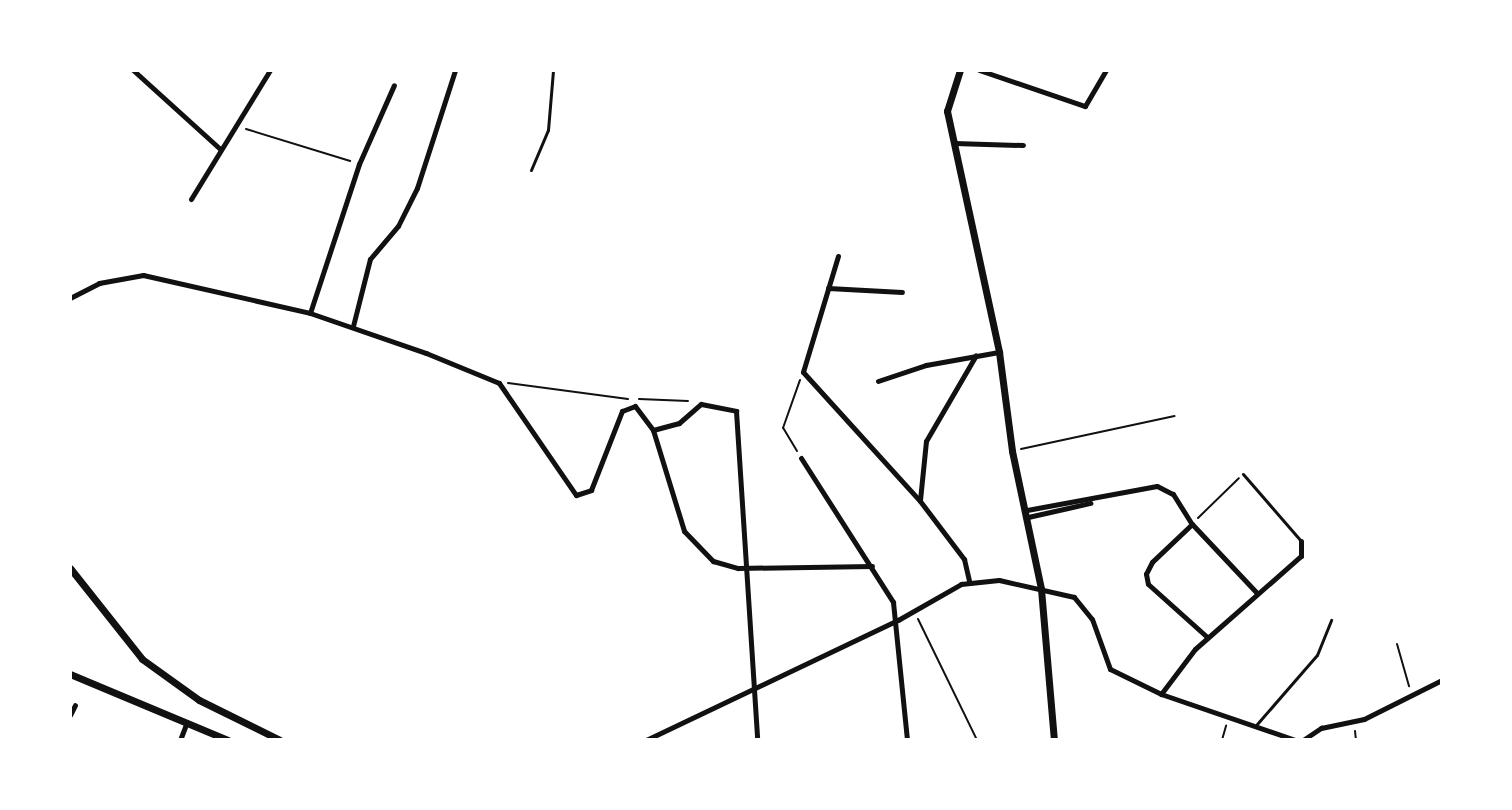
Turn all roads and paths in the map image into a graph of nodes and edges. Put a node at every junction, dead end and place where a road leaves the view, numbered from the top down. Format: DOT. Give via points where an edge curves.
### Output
graph roads {
  1 [pos="133,70"];
  2 [pos="270,70"];
  3 [pos="455,70"];
  4 [pos="553,70"];
  5 [pos="960,70"];
  6 [pos="979,70"];
  7 [pos="1106,70"];
  8 [pos="394,85"];
  9 [pos="234,125"];
  10 [pos="954,143"];
  11 [pos="1023,145"];
  12 [pos="220,149"];
  13 [pos="359,164"];
  14 [pos="531,170"];
  15 [pos="191,199"];
  16 [pos="838,256"];
  17 [pos="828,288"];
  18 [pos="902,292"];
  19 [pos="70,298"];
  20 [pos="310,313"];
  21 [pos="353,326"];
  22 [pos="999,352"];
  23 [pos="976,355"];
  24 [pos="803,372"];
  25 [pos="878,381"];
  26 [pos="499,383"];
  27 [pos="701,404"];
  28 [pos="1175,416"];
  29 [pos="653,430"];
  30 [pos="1012,451"];
  31 [pos="801,458"];
  32 [pos="1243,474"];
  33 [pos="920,501"];
  34 [pos="1090,503"];
  35 [pos="1027,513"];
  36 [pos="1192,524"];
  37 [pos="1301,541"];
  38 [pos="872,566"];
  39 [pos="70,568"];
  40 [pos="747,568"];
  41 [pos="969,581"];
  42 [pos="1041,589"];
  43 [pos="1256,592"];
  44 [pos="913,609"];
  45 [pos="898,620"];
  46 [pos="1331,620"];
  47 [pos="1207,637"];
  48 [pos="1397,644"];
  49 [pos="70,674"];
  50 [pos="1442,680"];
  51 [pos="755,686"];
  52 [pos="1161,694"];
  53 [pos="1412,695"];
  54 [pos="75,705"];
  55 [pos="70,715"];
  56 [pos="1229,717"];
  57 [pos="188,721"];
  58 [pos="1354,722"];
  59 [pos="1257,724"];
  60 [pos="180,740"];
  61 [pos="228,740"];
  62 [pos="280,740"];
  63 [pos="646,740"];
  64 [pos="757,740"];
  65 [pos="907,740"];
  66 [pos="977,740"];
  67 [pos="1054,740"];
  68 [pos="1222,740"];
  69 [pos="1295,740"];
  70 [pos="1303,740"];
  71 [pos="1356,740"];
  1 -- 12 [label="street"];
  2 -- 9 [label="street"];
  3 -- 21 [label="street" via="417,188 398,226 370,259"];
  4 -- 14 [label="lane" via="548,130"];
  5 -- 10 [label="street" via="947,111"];
  6 -- 7 [label="street" via="1085,106"];
  8 -- 13 [label="street"];
  9 -- 12 [label="street"];
  9 -- 13 [label="path"];
  10 -- 11 [label="street"];
  10 -- 22 [label="street"];
  12 -- 15 [label="street"];
  13 -- 20 [label="street"];
  16 -- 17 [label="street"];
  17 -- 18 [label="street"];
  17 -- 24 [label="street"];
  19 -- 20 [label="street" via="99,283 143,275"];
  20 -- 21 [label="street"];
  21 -- 26 [label="street"];
  22 -- 23 [label="street"];
  22 -- 30 [label="street"];
  23 -- 25 [label="street"];
  23 -- 33 [label="street" via="926,441"];
  24 -- 31 [label="path" via="783,428"];
  24 -- 33 [label="street"];
  26 -- 27 [label="path"];
  26 -- 29 [label="street" via="576,495 591,490 627,406 640,410"];
  27 -- 29 [label="street" via="679,423"];
  27 -- 40 [label="street" via="736,411"];
  28 -- 30 [label="path"];
  29 -- 40 [label="street" via="666,481 695,547 713,561"];
  30 -- 35 [label="street"];
  31 -- 38 [label="street"];
  32 -- 36 [label="path"];
  32 -- 37 [label="lane"];
  33 -- 41 [label="street" via="964,559"];
  34 -- 35 [label="street"];
  35 -- 36 [label="street" via="1157,486 1173,494"];
  35 -- 42 [label="street"];
  36 -- 43 [label="street"];
  36 -- 47 [label="street" via="1146,574 1148,584"];
  37 -- 43 [label="street" via="1301,556"];
  38 -- 40 [label="street"];
  38 -- 45 [label="street"];
  39 -- 62 [label="street" via="142,659 199,700"];
  40 -- 51 [label="street"];
  41 -- 42 [label="street" via="999,580"];
  41 -- 44 [label="street"];
  42 -- 52 [label="street" via="1074,597 1092,619 1110,669"];
  42 -- 67 [label="street"];
  43 -- 47 [label="street"];
  44 -- 45 [label="street"];
  44 -- 66 [label="path"];
  45 -- 51 [label="street"];
  45 -- 65 [label="street"];
  46 -- 59 [label="lane" via="1317,655"];
  47 -- 52 [label="street"];
  48 -- 53 [label="path"];
  49 -- 57 [label="street"];
  50 -- 53 [label="street"];
  51 -- 63 [label="street"];
  51 -- 64 [label="street"];
  52 -- 56 [label="street"];
  53 -- 58 [label="street"];
  54 -- 55 [label="street"];
  56 -- 59 [label="street"];
  56 -- 68 [label="path"];
  57 -- 60 [label="street"];
  57 -- 61 [label="street"];
  58 -- 70 [label="street" via="1321,728"];
  58 -- 71 [label="path"];
  59 -- 69 [label="street"];
}
